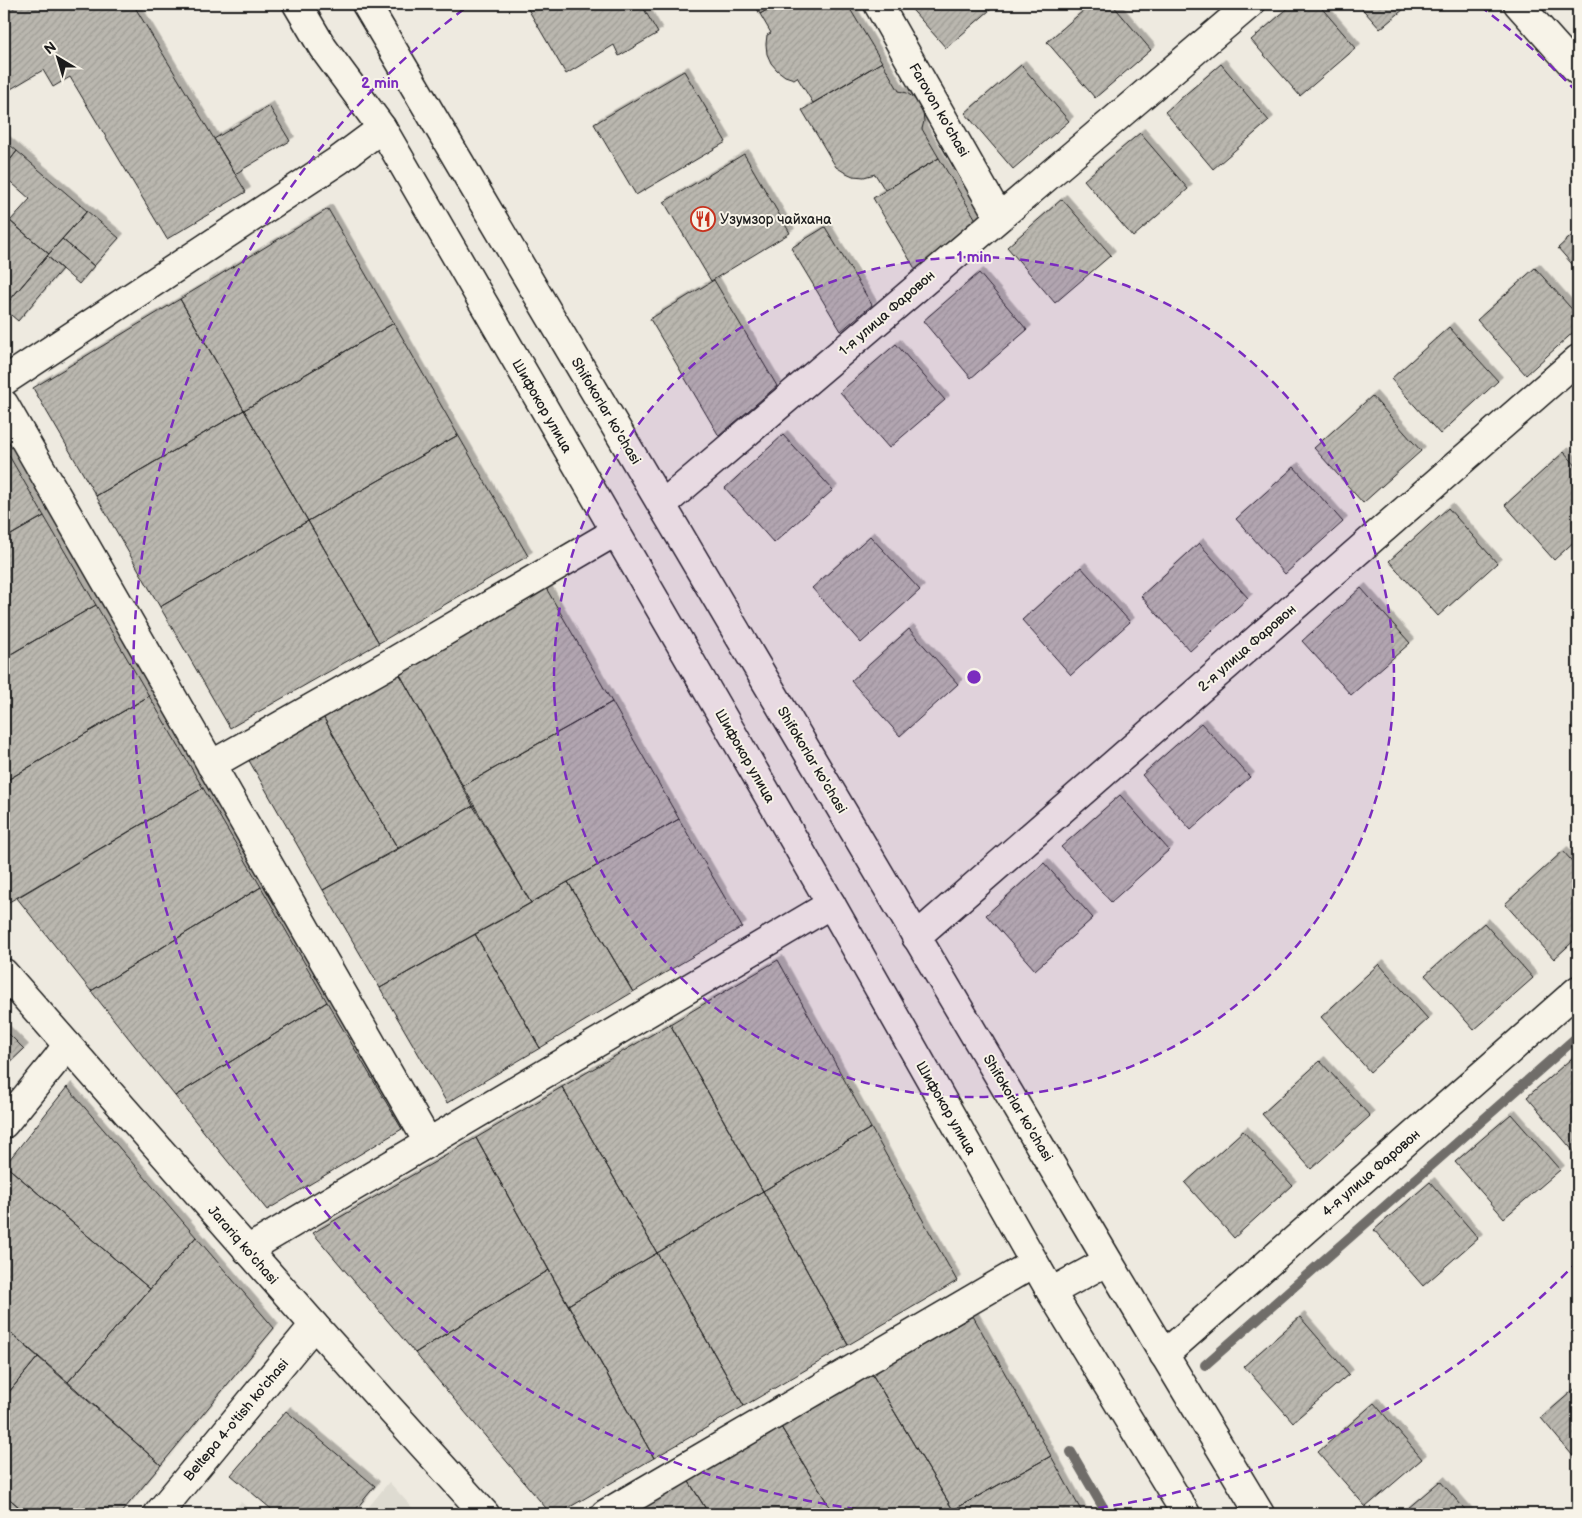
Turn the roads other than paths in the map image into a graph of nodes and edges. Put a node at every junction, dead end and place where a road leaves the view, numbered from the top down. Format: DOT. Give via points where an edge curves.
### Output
graph roads {
  1 [pos="297,4"];
  2 [pos="366,4"];
  3 [pos="878,4"];
  4 [pos="1250,4"];
  5 [pos="1518,4"];
  6 [pos="1578,71"];
  7 [pos="382,128"];
  8 [pos="999,216"];
  9 [pos="1578,359"];
  10 [pos="4,381"];
  11 [pos="4,404"];
  12 [pos="662,505"];
  13 [pos="615,532"];
  14 [pos="211,765"];
  15 [pos="831,904"];
  16 [pos="916,937"];
  17 [pos="4,973"];
  18 [pos="1578,990"];
  19 [pos="67,1045"];
  20 [pos="4,1124"];
  21 [pos="428,1142"];
  22 [pos="247,1250"];
  23 [pos="1108,1261"];
  24 [pos="1034,1263"];
  25 [pos="1051,1292"];
  26 [pos="314,1325"];
  27 [pos="1164,1355"];
  28 [pos="158,1514"];
  29 [pos="485,1514"];
  30 [pos="605,1514"];
  31 [pos="1186,1514"];
  32 [pos="1260,1514"];
  1 -- 7 [label="street, Шифокор улица" via="323,48"];
  2 -- 12 [label="street, Shifokorlar ko'chasi"];
  3 -- 8 [label="street, Farovon ko'chasi"];
  4 -- 8 [label="street, 1-я улица Фаровон"];
  5 -- 6 [label="street"];
  7 -- 10 [label="street" via="339,160"];
  7 -- 13 [label="street, Шифокор улица"];
  8 -- 12 [label="street, 1-я улица Фаровон"];
  9 -- 16 [label="street, 2-я улица Фаровон"];
  11 -- 14 [label="street"];
  12 -- 16 [label="street, Shifokorlar ko'chasi"];
  13 -- 14 [label="street"];
  13 -- 15 [label="street, Шифокор улица"];
  14 -- 21 [label="street"];
  15 -- 21 [label="street"];
  15 -- 24 [label="street, Шифокор улица"];
  16 -- 23 [label="street, Shifokorlar ko'chasi"];
  17 -- 19 [label="street, Jarariq ko'chasi"];
  18 -- 27 [label="street, 4-я улица Фаровон"];
  19 -- 20 [label="street"];
  19 -- 22 [label="street, Jarariq ko'chasi"];
  21 -- 22 [label="street"];
  22 -- 26 [label="street, Jarariq ko'chasi"];
  23 -- 25 [label="street"];
  23 -- 27 [label="street, Shifokorlar ko'chasi"];
  24 -- 25 [label="street, Шифокор улица"];
  24 -- 30 [label="street"];
  25 -- 31 [label="street, Шифокор улица"];
  26 -- 28 [label="street, Beltepa 4-o'tish ko'chasi"];
  26 -- 29 [label="street, Jarariq ko'chasi"];
  27 -- 32 [label="street, Shifokorlar ko'chasi"];
}
